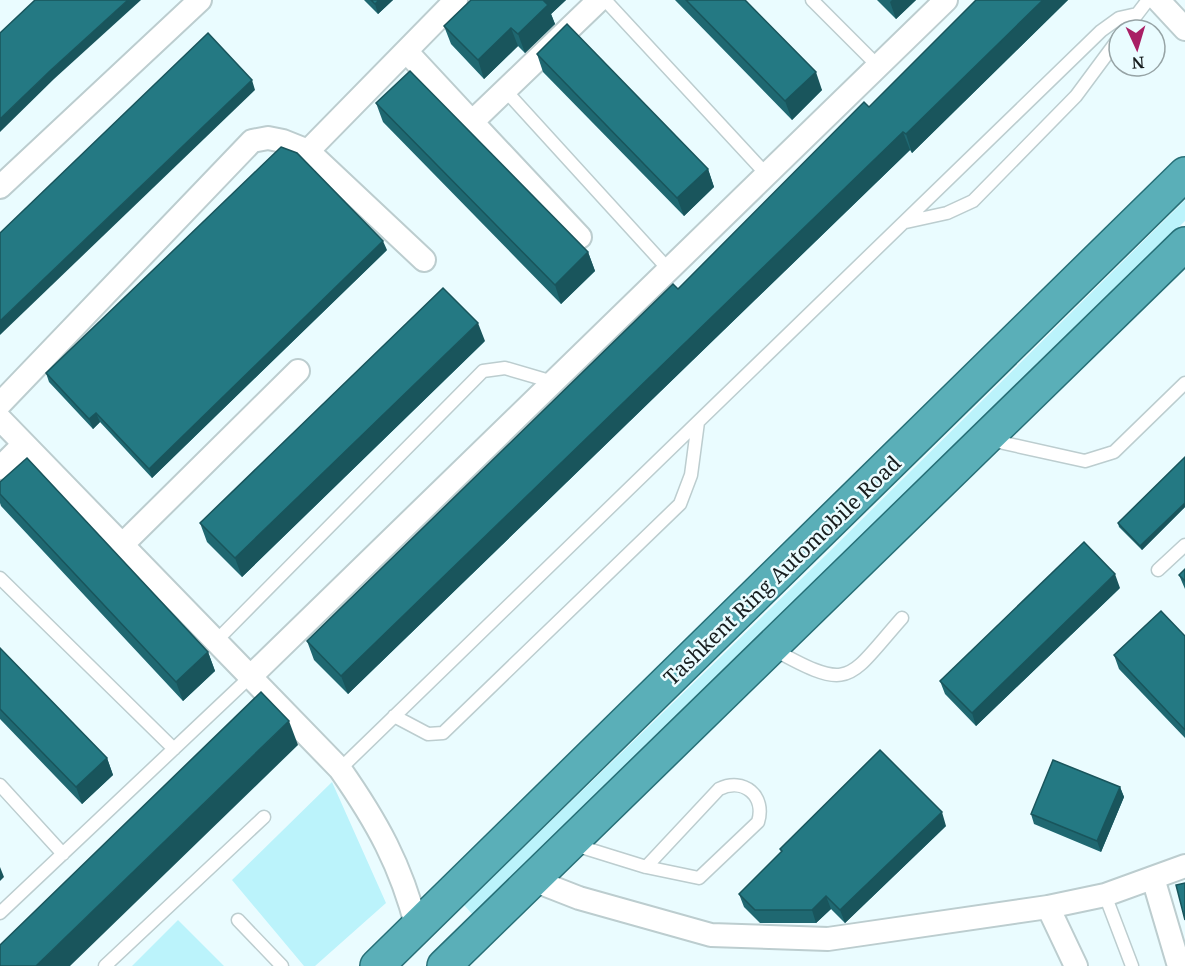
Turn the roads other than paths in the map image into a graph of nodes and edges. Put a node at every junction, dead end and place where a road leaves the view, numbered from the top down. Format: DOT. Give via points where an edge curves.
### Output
graph roads {
  1 [pos="201,0"];
  2 [pos="456,0"];
  3 [pos="599,0"];
  4 [pos="605,0"];
  5 [pos="812,0"];
  6 [pos="946,0"];
  7 [pos="1148,0"];
  8 [pos="1158,0"];
  9 [pos="1137,14"];
  10 [pos="1134,18"];
  11 [pos="1185,29"];
  12 [pos="406,51"];
  13 [pos="1107,54"];
  14 [pos="878,66"];
  15 [pos="505,90"];
  16 [pos="472,122"];
  17 [pos="308,151"];
  18 [pos="1185,174"];
  19 [pos="766,175"];
  20 [pos="0,187"];
  21 [pos="904,222"];
  22 [pos="580,237"];
  23 [pos="1185,244"];
  24 [pos="424,260"];
  25 [pos="669,270"];
  26 [pos="298,371"];
  27 [pos="554,382"];
  28 [pos="1185,383"];
  29 [pos="0,404"];
  30 [pos="0,418"];
  31 [pos="698,422"];
  32 [pos="986,439"];
  33 [pos="24,444"];
  34 [pos="0,468"];
  35 [pos="122,545"];
  36 [pos="1185,545"];
  37 [pos="1158,570"];
  38 [pos="0,578"];
  39 [pos="903,618"];
  40 [pos="216,640"];
  41 [pos="772,649"];
  42 [pos="251,676"];
  43 [pos="394,716"];
  44 [pos="174,749"];
  45 [pos="340,768"];
  46 [pos="0,785"];
  47 [pos="264,817"];
  48 [pos="571,843"];
  49 [pos="63,854"];
  50 [pos="1185,866"];
  51 [pos="646,867"];
  52 [pos="1153,878"];
  53 [pos="533,880"];
  54 [pos="1105,895"];
  55 [pos="1048,907"];
  56 [pos="0,913"];
  57 [pos="238,920"];
  58 [pos="417,928"];
  59 [pos="447,964"];
  60 [pos="105,966"];
  61 [pos="282,966"];
  62 [pos="377,966"];
  63 [pos="1076,966"];
  64 [pos="1132,966"];
  65 [pos="1179,966"];
  1 -- 20 [label="street"];
  2 -- 12 [label="street"];
  3 -- 15 [label="street"];
  4 -- 19 [label="lane"];
  5 -- 14 [label="lane"];
  6 -- 14 [label="street"];
  7 -- 9 [label="lane"];
  8 -- 11 [label="street"];
  9 -- 10 [label="lane"];
  9 -- 21 [label="lane" via="1119,18 1101,31"];
  12 -- 16 [label="street"];
  12 -- 17 [label="street"];
  13 -- 21 [label="lane" via="1076,96 973,201 947,213"];
  14 -- 19 [label="street"];
  15 -- 16 [label="street"];
  15 -- 25 [label="lane"];
  16 -- 22 [label="street"];
  17 -- 24 [label="street"];
  17 -- 29 [label="street" via="268,138 252,141"];
  18 -- 58 [label="highway, Tashkent Ring Automobile Road"];
  19 -- 25 [label="street"];
  21 -- 31 [label="lane"];
  23 -- 32 [label="highway"];
  25 -- 27 [label="street"];
  26 -- 35 [label="street"];
  27 -- 40 [label="lane" via="505,368 483,371"];
  27 -- 42 [label="street"];
  28 -- 32 [label="lane" via="1114,453 1085,461"];
  30 -- 33 [label="street"];
  31 -- 43 [label="lane"];
  31 -- 43 [label="lane" via="692,475 680,504 443,733 428,734"];
  32 -- 41 [label="highway"];
  33 -- 34 [label="street"];
  33 -- 35 [label="street"];
  35 -- 40 [label="street"];
  36 -- 37 [label="lane"];
  38 -- 44 [label="lane"];
  39 -- 41 [label="lane" via="854,672 835,677 814,672"];
  40 -- 42 [label="street"];
  41 -- 48 [label="highway"];
  42 -- 44 [label="lane"];
  42 -- 45 [label="street"];
  43 -- 45 [label="lane"];
  44 -- 49 [label="lane"];
  45 -- 58 [label="street" via="374,817 406,886"];
  46 -- 49 [label="lane"];
  47 -- 60 [label="lane"];
  48 -- 51 [label="lane"];
  48 -- 53 [label="highway"];
  49 -- 56 [label="lane"];
  50 -- 52 [label="street"];
  51 -- 51 [label="lane" via="720,789 740,785 758,799 758,822 699,878"];
  52 -- 54 [label="street"];
  52 -- 65 [label="street"];
  53 -- 55 [label="street" via="579,898 711,935 828,939"];
  53 -- 59 [label="highway"];
  54 -- 55 [label="street"];
  54 -- 64 [label="lane"];
  55 -- 63 [label="street"];
  57 -- 61 [label="lane"];
  58 -- 59 [label="highway"];
  58 -- 62 [label="highway, Tashkent Ring Automobile Road"];
}
